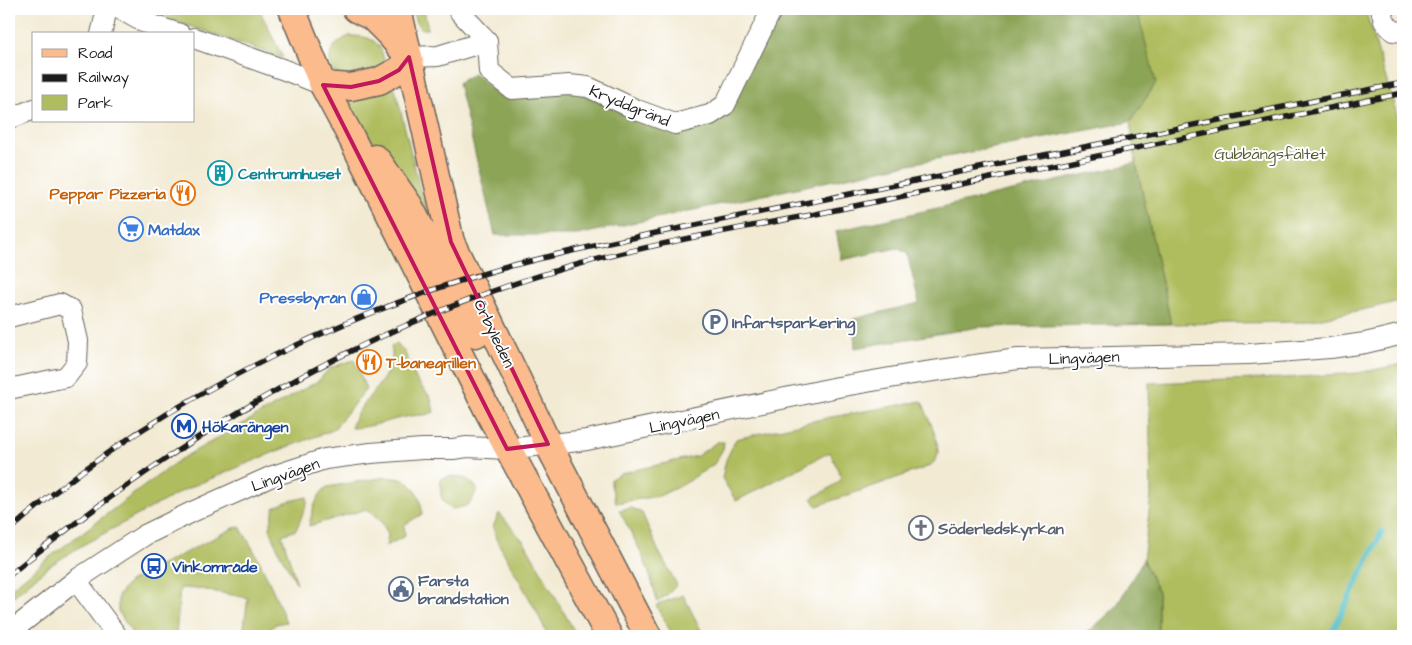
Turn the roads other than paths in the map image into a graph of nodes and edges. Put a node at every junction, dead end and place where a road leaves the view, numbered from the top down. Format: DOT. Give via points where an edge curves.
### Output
graph roads {
  1 [pos="106,9"];
  2 [pos="120,9"];
  3 [pos="292,9"];
  4 [pos="356,9"];
  5 [pos="398,9"];
  6 [pos="460,9"];
  7 [pos="772,9"];
  8 [pos="1380,9"];
  9 [pos="101,32"];
  10 [pos="174,32"];
  11 [pos="1403,32"];
  12 [pos="195,38"];
  13 [pos="487,41"];
  14 [pos="409,57"];
  15 [pos="324,85"];
  16 [pos="32,110"];
  17 [pos="9,118"];
  18 [pos="352,139"];
  19 [pos="9,317"];
  20 [pos="1403,334"];
  21 [pos="9,389"];
  22 [pos="540,445"];
  23 [pos="507,449"];
  24 [pos="76,580"];
  25 [pos="9,633"];
  26 [pos="117,636"];
  27 [pos="609,636"];
  28 [pos="648,636"];
  1 -- 9 [label="street"];
  2 -- 10 [label="street" via="143,22"];
  3 -- 15 [label="main road, Örbyleden"];
  4 -- 14 [label="main road" via="372,17"];
  5 -- 14 [label="main road, Örbyleden"];
  6 -- 13 [label="street"];
  7 -- 13 [label="street, Kryddgränd" via="725,105 710,115 675,124 588,87 512,89 489,71"];
  8 -- 11 [label="street" via="1384,21 1393,31"];
  12 -- 15 [label="street"];
  13 -- 14 [label="street" via="438,56"];
  14 -- 15 [label="main road" via="400,70 379,81 351,87"];
  14 -- 22 [label="main road, Örbyleden" via="451,242 530,405"];
  15 -- 18 [label="main road, Örbyleden"];
  16 -- 17 [label="street"];
  18 -- 22 [label="main road, Örbyleden" via="379,162 409,205"];
  18 -- 23 [label="main road, Örbyleden"];
  19 -- 21 [label="street" via="60,304 72,310 78,342 77,363 66,376"];
  20 -- 22 [label="street, Lingvägen" via="1330,348 1249,354 1018,359 838,387 587,440"];
  22 -- 23 [label="street, Lingvägen"];
  22 -- 28 [label="main road, Örbyleden"];
  23 -- 24 [label="street, Lingvägen" via="467,447 325,459 270,477 192,512 146,535"];
  23 -- 27 [label="main road, Örbyleden"];
  24 -- 25 [label="street, Lingvägen"];
  24 -- 26 [label="street"];
}
